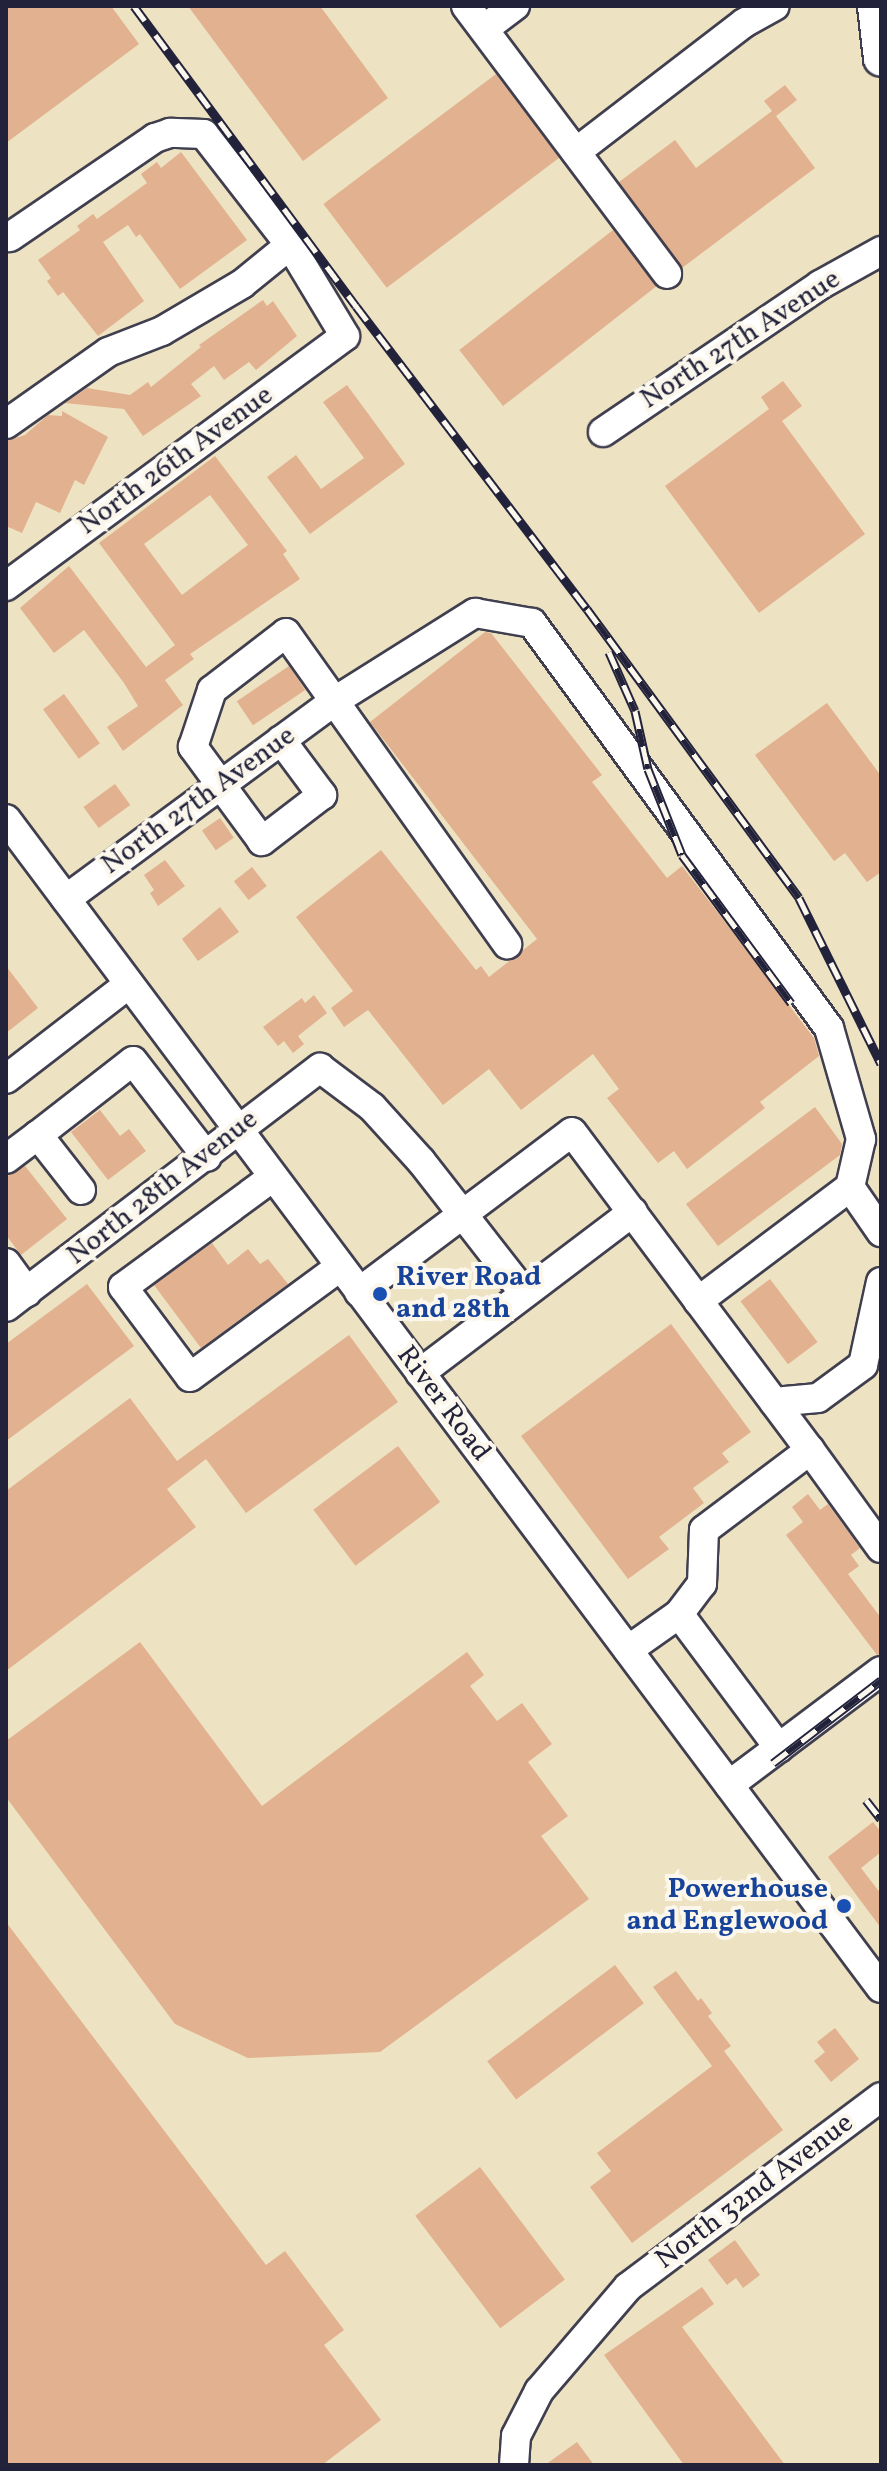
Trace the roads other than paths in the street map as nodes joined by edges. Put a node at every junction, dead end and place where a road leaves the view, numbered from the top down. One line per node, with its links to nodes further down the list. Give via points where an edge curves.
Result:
1 (466, 6): 5 (street)
2 (515, 6): 5 (street)
3 (775, 6): 7 (street, via 744,23)
4 (875, 6): 6 (main road)
5 (484, 29): 7 (street)
6 (881, 59)
7 (576, 152): 11 (street)
8 (10, 237): 9 (street, via 170,133 204,134)
9 (290, 245): 12 (street, via 242,284 162,331 108,352); 14 (street, North 26th Avenue, via 345,336)
10 (881, 251): 13 (street, North 27th Avenue, via 820,285)
11 (667, 274)
12 (6, 424)
13 (603, 432)
14 (6, 586)
15 (333, 702): 16 (street, North 27th Avenue); 17 (street, via 286,633 212,690 193,747); 20 (street); 30 (street, North 27th Avenue, via 475,613 532,623 829,1028 861,1139)
16 (281, 740): 17 (street, North 27th Avenue); 17 (street, via 322,795 262,841)
17 (219, 786): 19 (street, North 27th Avenue)
18 (6, 819): 19 (street, River Road)
19 (66, 899): 21 (street, River Road)
20 (507, 944)
21 (129, 984): 22 (street, River Road); 24 (street)
22 (167, 1035): 23 (street); 25 (street, River Road)
23 (133, 1061): 26 (street); 27 (street)
24 (6, 1079)
25 (238, 1130): 27 (street, North 28th Avenue); 29 (street, River Road); 33 (street, North 28th Avenue, via 320,1068 372,1107)
26 (38, 1135): 28 (street); 31 (street)
27 (207, 1157): 40 (street, North 28th Avenue)
28 (6, 1159)
29 (273, 1177): 36 (street, River Road); 36 (street, via 123,1287 190,1377)
30 (850, 1187): 34 (street); 41 (street)
31 (81, 1190)
32 (633, 1212): 33 (street, via 572,1132); 39 (street); 41 (street)
33 (463, 1213): 38 (street); 39 (street)
34 (881, 1232)
35 (6, 1263): 40 (street)
36 (340, 1267): 38 (street, River Road)
37 (881, 1282): 43 (street, via 863,1365 818,1398)
38 (359, 1292): 42 (street, River Road)
39 (524, 1293): 42 (street)
40 (17, 1300)
41 (698, 1301): 43 (street)
42 (420, 1373): 47 (street, River Road)
43 (774, 1402): 44 (street)
44 (810, 1450): 45 (street); 46 (street, via 704,1530 702,1584)
45 (881, 1548)
46 (679, 1614): 47 (street); 49 (street)
47 (628, 1650): 50 (street, River Road)
48 (881, 1671): 49 (street)
49 (779, 1748): 50 (street)
50 (729, 1785): 51 (street, River Road)
51 (881, 1988)
52 (881, 2097): 53 (street, North 32nd Avenue, via 628,2287 539,2391 516,2436)
53 (514, 2465)

